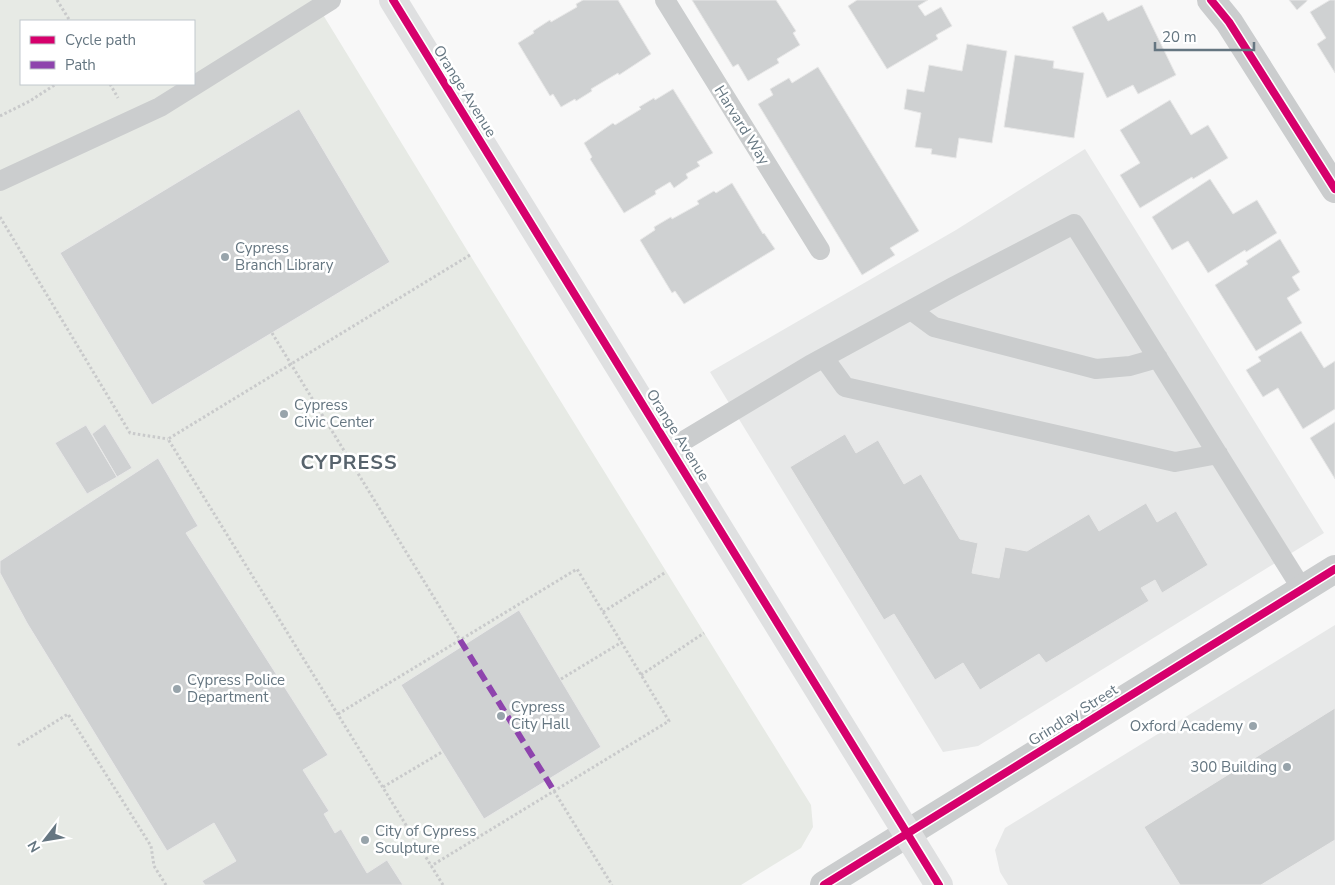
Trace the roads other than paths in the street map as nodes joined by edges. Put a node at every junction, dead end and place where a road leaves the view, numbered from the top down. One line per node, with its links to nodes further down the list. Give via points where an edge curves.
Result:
1 (331, 0): 5 (lane, via 160,107)
2 (393, 0): 11 (main road, Orange Avenue)
3 (665, 0): 7 (lane, Harvard Way)
4 (1211, 0): 6 (street, via 1229,22)
5 (0, 181)
6 (1335, 189)
7 (820, 250)
8 (912, 310): 9 (lane); 10 (lane, via 934,327 1096,369 1130,366); 10 (lane, via 1074,224)
9 (824, 358): 11 (lane); 12 (lane, via 846,387 1175,462)
10 (1158, 358): 12 (lane)
11 (670, 449): 15 (main road, Orange Avenue)
12 (1218, 454): 14 (lane)
13 (1335, 569): 14 (street, Grindlay Street)
14 (1302, 589): 15 (street, Grindlay Street)
15 (908, 834): 16 (street, Grindlay Street); 17 (main road, Orange Avenue)
16 (824, 885)
17 (939, 885)

